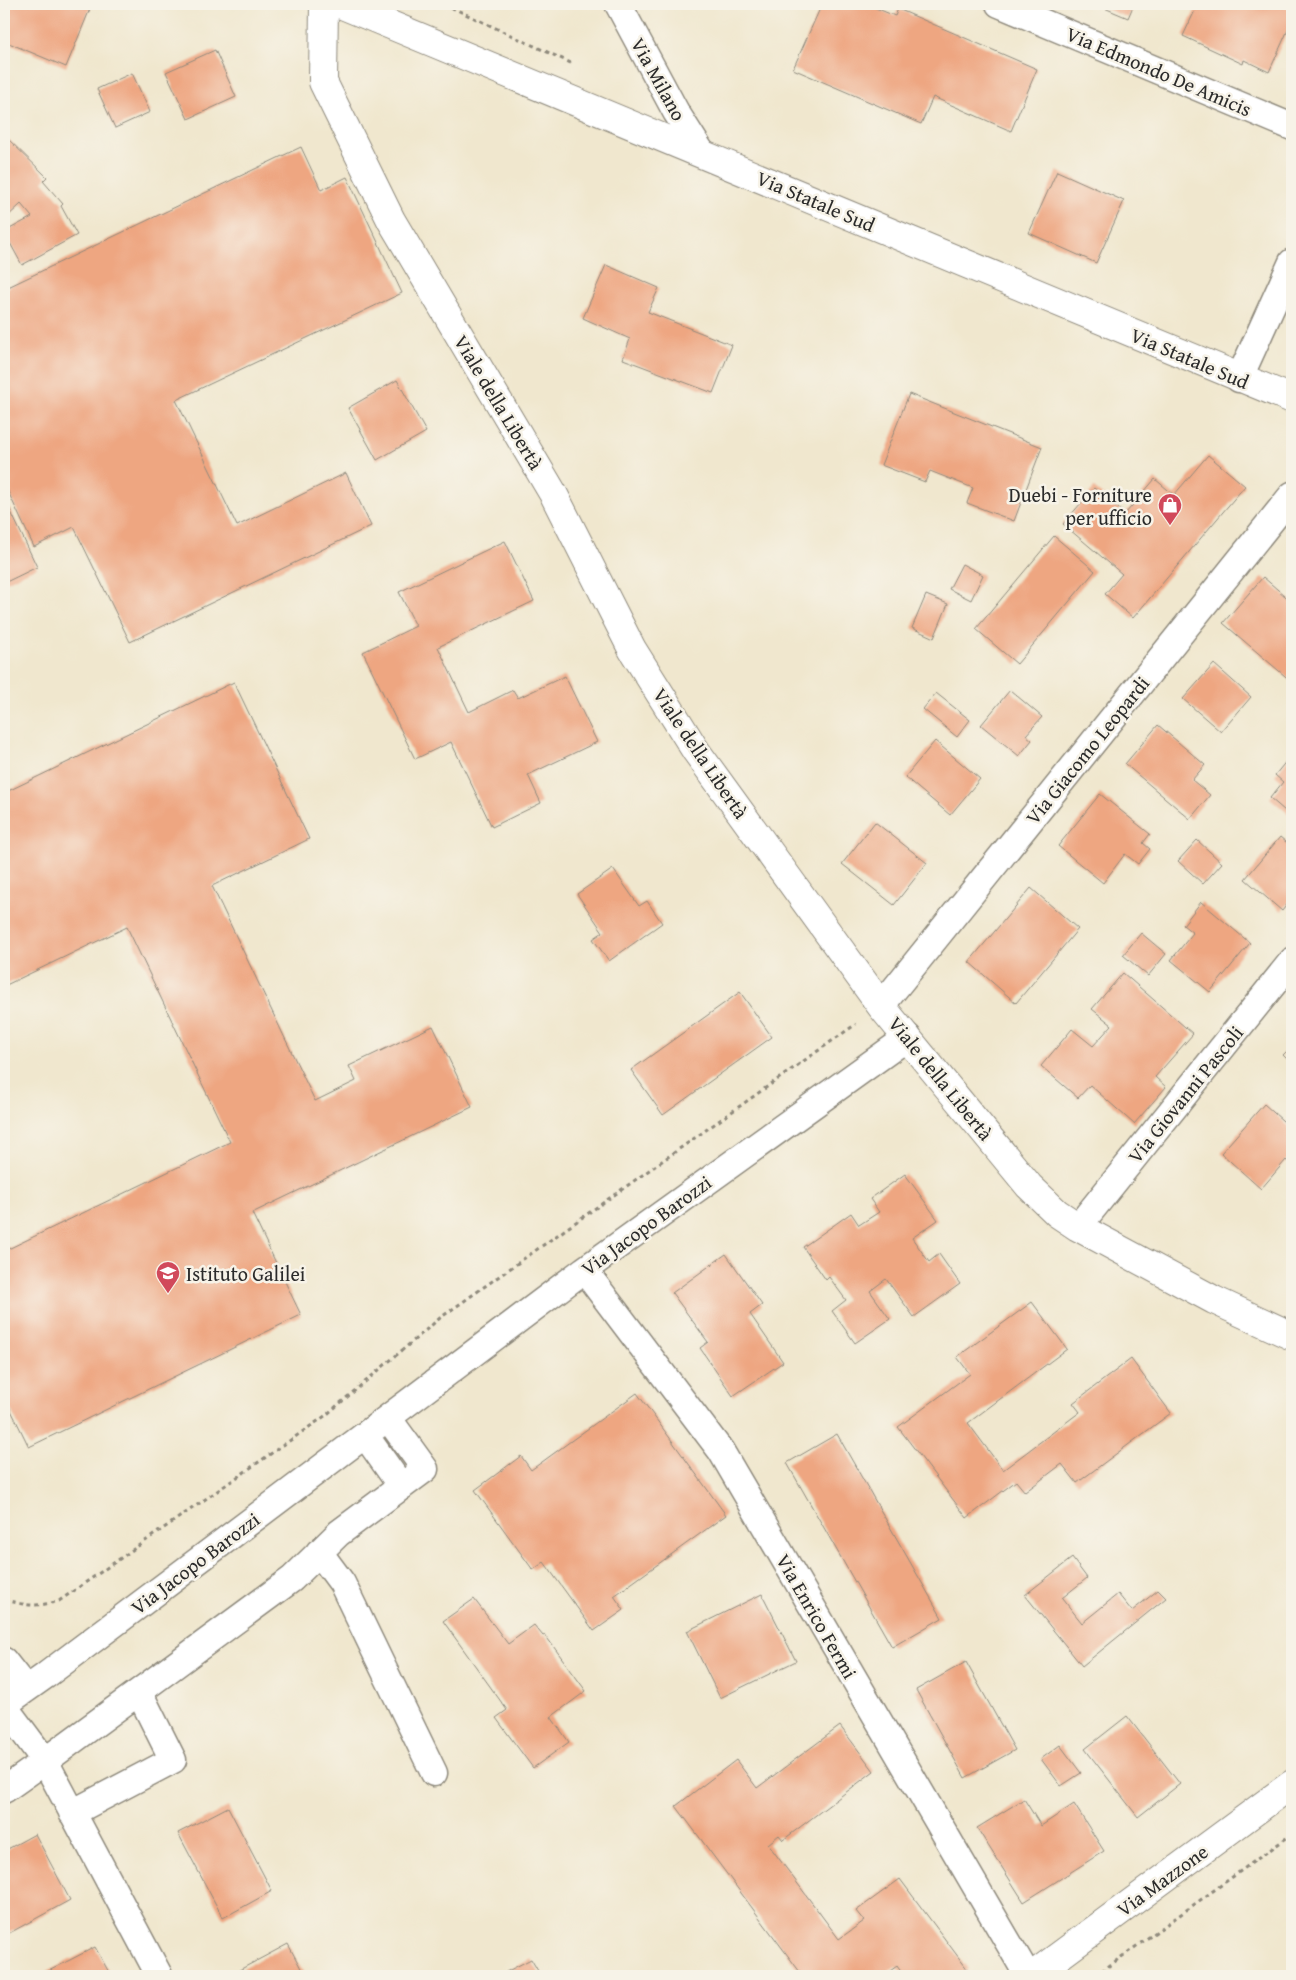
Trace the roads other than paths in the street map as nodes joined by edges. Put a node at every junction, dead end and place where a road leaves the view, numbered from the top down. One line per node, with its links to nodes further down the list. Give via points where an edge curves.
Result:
1 (324, 4): 12 (street, Viale della Libertà, via 323,82 391,220 554,495 632,649 696,751)
2 (340, 4): 6 (street, Via Statale Sud)
3 (618, 4): 6 (street, Via Milano, via 676,112)
4 (1003, 5): 5 (street, Via Edmondo De Amicis)
5 (1292, 128)
6 (702, 153): 8 (street, Via Statale Sud)
7 (1292, 262): 8 (street)
8 (1239, 379): 9 (street, Via Statale Sud)
9 (1292, 399)
10 (1292, 495): 12 (street, Via Giacomo Leopardi)
11 (1292, 961): 14 (street, Via Giovanni Pascoli)
12 (881, 1006): 13 (street, Viale della Libertà)
13 (908, 1037): 14 (street, Viale della Libertà, via 1029,1186 1057,1213); 15 (street, Via Jacopo Barozzi)
14 (1078, 1227): 16 (street, Viale della Libertà, via 1214,1300)
15 (584, 1270): 17 (street, Via Jacopo Barozzi); 31 (street, Via Enrico Fermi, via 721,1451)
16 (1292, 1336)
17 (388, 1418): 18 (street, Via Jacopo Barozzi); 19 (street, via 424,1469)
18 (365, 1436): 19 (street); 22 (street, Via Jacopo Barozzi)
19 (401, 1486): 20 (street)
20 (319, 1552): 23 (street, via 292,1578); 26 (street, via 342,1583)
21 (4, 1661): 22 (street)
22 (26, 1689): 24 (street, Via Jacopo Barozzi)
23 (139, 1692): 25 (street); 29 (street, via 173,1760)
24 (4, 1705): 25 (street, Via Jacopo Barozzi)
25 (45, 1761): 28 (street); 29 (street, Via Jacopo Barozzi)
26 (434, 1773)
27 (1292, 1784): 32 (street, Via Mazzone)
28 (4, 1790)
29 (72, 1813): 30 (street, Via Jacopo Barozzi)
30 (159, 1976)
31 (1028, 1976)
32 (1032, 1976)

